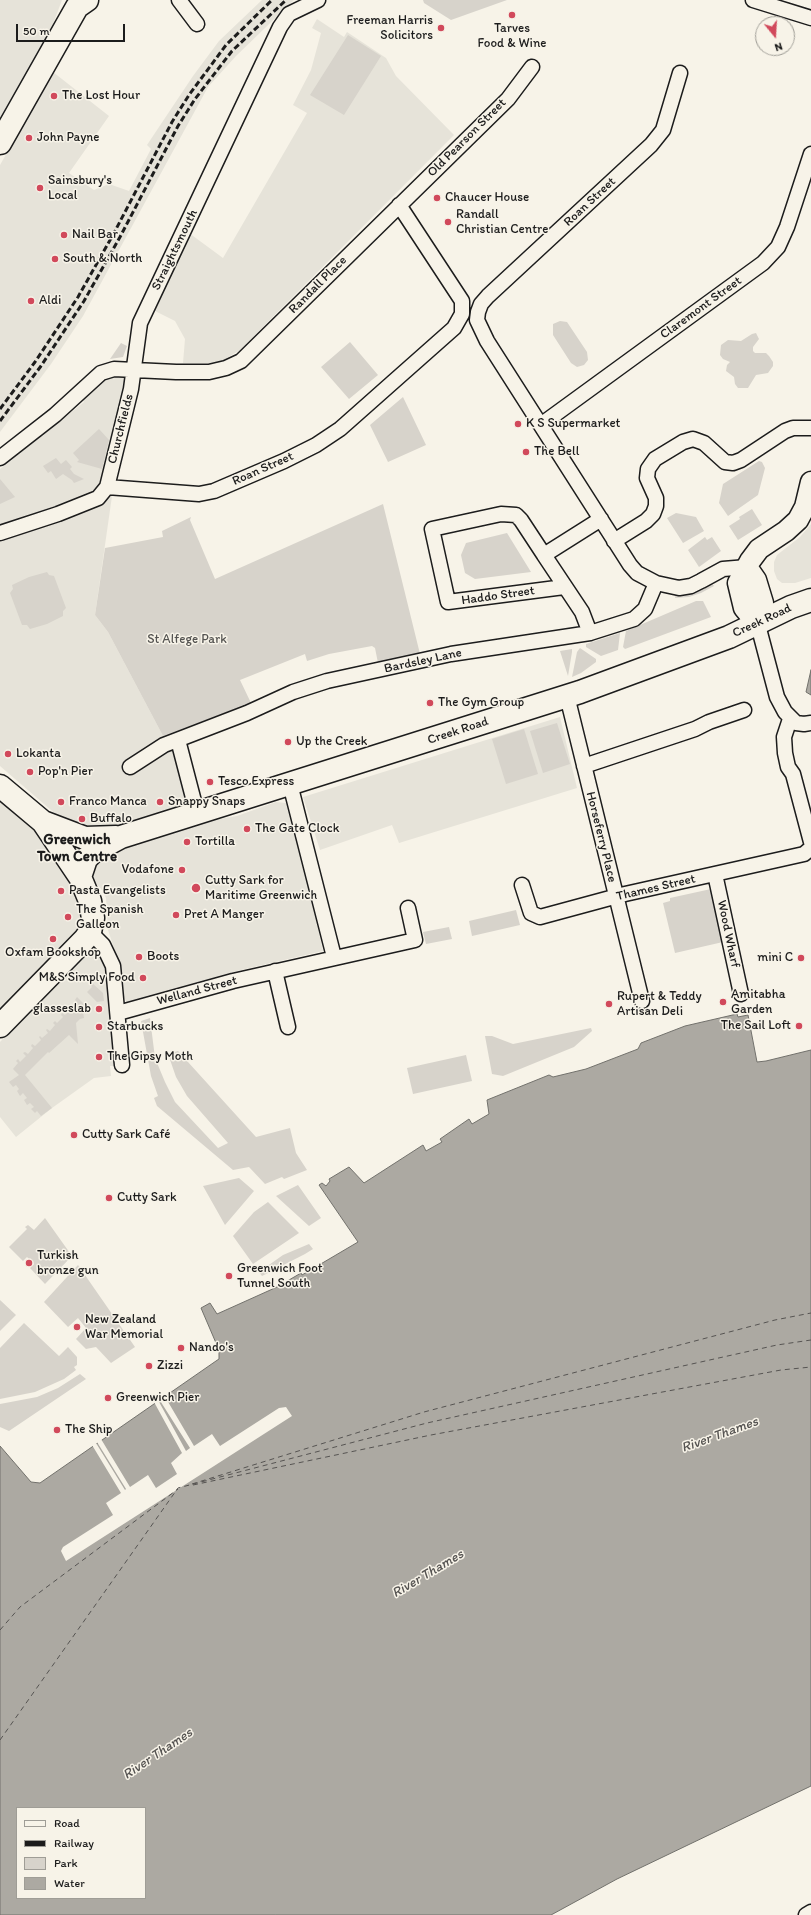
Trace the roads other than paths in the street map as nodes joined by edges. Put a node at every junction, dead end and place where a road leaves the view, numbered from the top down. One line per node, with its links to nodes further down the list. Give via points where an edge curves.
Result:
1 (179, 0): 6 (street)
2 (318, 0): 12 (street, Straightsmouth, via 289,14 280,27 140,323)
3 (753, 0): 5 (street)
4 (80, 2): 9 (main road)
5 (811, 18)
6 (197, 24)
7 (532, 68): 11 (street, Old Pearson Street, via 508,99)
8 (680, 73): 13 (street, Roan Street, via 663,130 651,145 481,304 477,320 482,333)
9 (0, 143)
10 (811, 154): 13 (street, Claremont Street, via 787,227 778,247 763,263)
11 (399, 205): 12 (street, Randall Place, via 241,361 209,372); 17 (street, Roan Street, via 457,292 463,307 454,328 340,430 316,445 214,491 199,494)
12 (134, 370): 15 (street, via 114,369 101,373); 17 (street, Churchfields)
13 (542, 424): 18 (street)
14 (811, 428): 20 (street, via 785,431 733,463 725,462 704,444 693,439 683,442 655,459 648,469 648,478 656,498 653,514)
15 (0, 458)
16 (811, 482): 22 (main road, via 806,507 798,520 759,550)
17 (107, 487): 19 (street, via 98,498)
18 (601, 519): 20 (street); 21 (street)
19 (0, 533)
20 (614, 540): 23 (street, via 637,574)
21 (544, 555): 24 (street, Haddo Street); 24 (street, Haddo Street, via 516,515 501,514 432,529 448,602)
22 (747, 567): 23 (street, via 723,569 691,586 679,588); 26 (main road, via 738,584 744,608)
23 (656, 583): 27 (street, Bardsley Lane, via 646,609 640,616)
24 (564, 587): 27 (street, Haddo Street, via 582,612)
25 (811, 600): 26 (main road, Creek Road, via 791,607)
26 (758, 625): 28 (main road, Creek Road); 30 (street, via 773,688)
27 (590, 633): 32 (street, Bardsley Lane, via 451,654 327,682 293,692)
28 (567, 696): 33 (street, Horseferry Place); 35 (main road, Creek Road)
29 (744, 710): 33 (street)
30 (790, 718): 31 (street, via 796,723); 40 (street, via 784,737 785,754 788,767 793,774)
31 (811, 723)
32 (182, 738): 34 (street, Bardsley Lane, via 164,745); 37 (street)
33 (584, 766): 44 (street, Horseferry Place)
34 (130, 767)
35 (290, 784): 37 (main road, Creek Road); 47 (street)
36 (0, 786): 38 (main road)
37 (197, 813): 39 (main road, Creek Road)
38 (43, 822): 39 (main road, Creek Road, via 85,838); 42 (main road)
39 (121, 837): 42 (main road, Creek Road, via 93,852 86,859)
40 (811, 846): 41 (street, Thames Street, via 804,854)
41 (715, 874): 44 (street, Thames Street); 49 (street, Wood Wharf)
42 (80, 877): 46 (main road, via 92,911)
43 (522, 885): 44 (street, Thames Street, via 531,913 540,917)
44 (616, 897): 50 (street, Horseferry Place)
45 (408, 908): 47 (street, Welland Street, via 415,940)
46 (90, 932): 51 (street, via 104,945 113,966); 52 (main road)
47 (334, 958): 48 (street, Welland Street)
48 (276, 971): 51 (street, Welland Street); 53 (street)
49 (741, 994)
50 (642, 1001)
51 (118, 1013): 54 (street)
52 (0, 1026)
53 (288, 1027)
54 (122, 1065)
55 (811, 1912): 56 (street)
56 (806, 1915)

